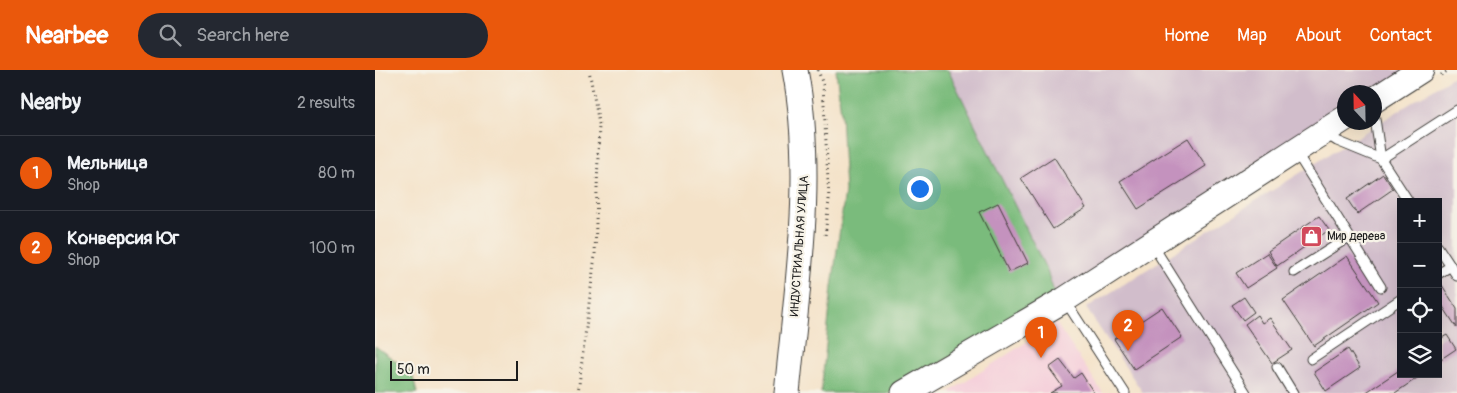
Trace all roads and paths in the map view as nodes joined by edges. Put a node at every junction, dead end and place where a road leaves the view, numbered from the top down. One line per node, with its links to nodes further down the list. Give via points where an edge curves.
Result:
1 (589, 70): 25 (path, via 599,124 595,255)
2 (795, 70): 26 (main road, ИНДУСТРИАЛЬНАЯ УЛИЦА, via 800,94 805,191)
3 (1421, 70): 4 (main road)
4 (1382, 95)
5 (1457, 110): 10 (lane)
6 (1337, 124): 8 (main road)
7 (1377, 130): 10 (lane)
8 (1324, 133): 9 (main road); 10 (lane)
9 (1295, 150): 12 (lane); 13 (main road)
10 (1381, 159): 11 (lane)
11 (1406, 198)
12 (1349, 237): 16 (lane); 19 (lane)
13 (1151, 244): 20 (main road); 28 (lane)
14 (1442, 253): 15 (lane)
15 (1451, 266): 17 (lane); 18 (lane)
16 (1294, 272)
17 (1442, 272)
18 (1457, 276)
19 (1381, 287)
20 (1064, 300): 24 (main road); 27 (lane)
21 (1397, 302): 22 (lane)
22 (1311, 359)
23 (1277, 367): 29 (lane)
24 (911, 391)
25 (578, 393)
26 (787, 393)
27 (1125, 393)
28 (1246, 393)
29 (1293, 393)

